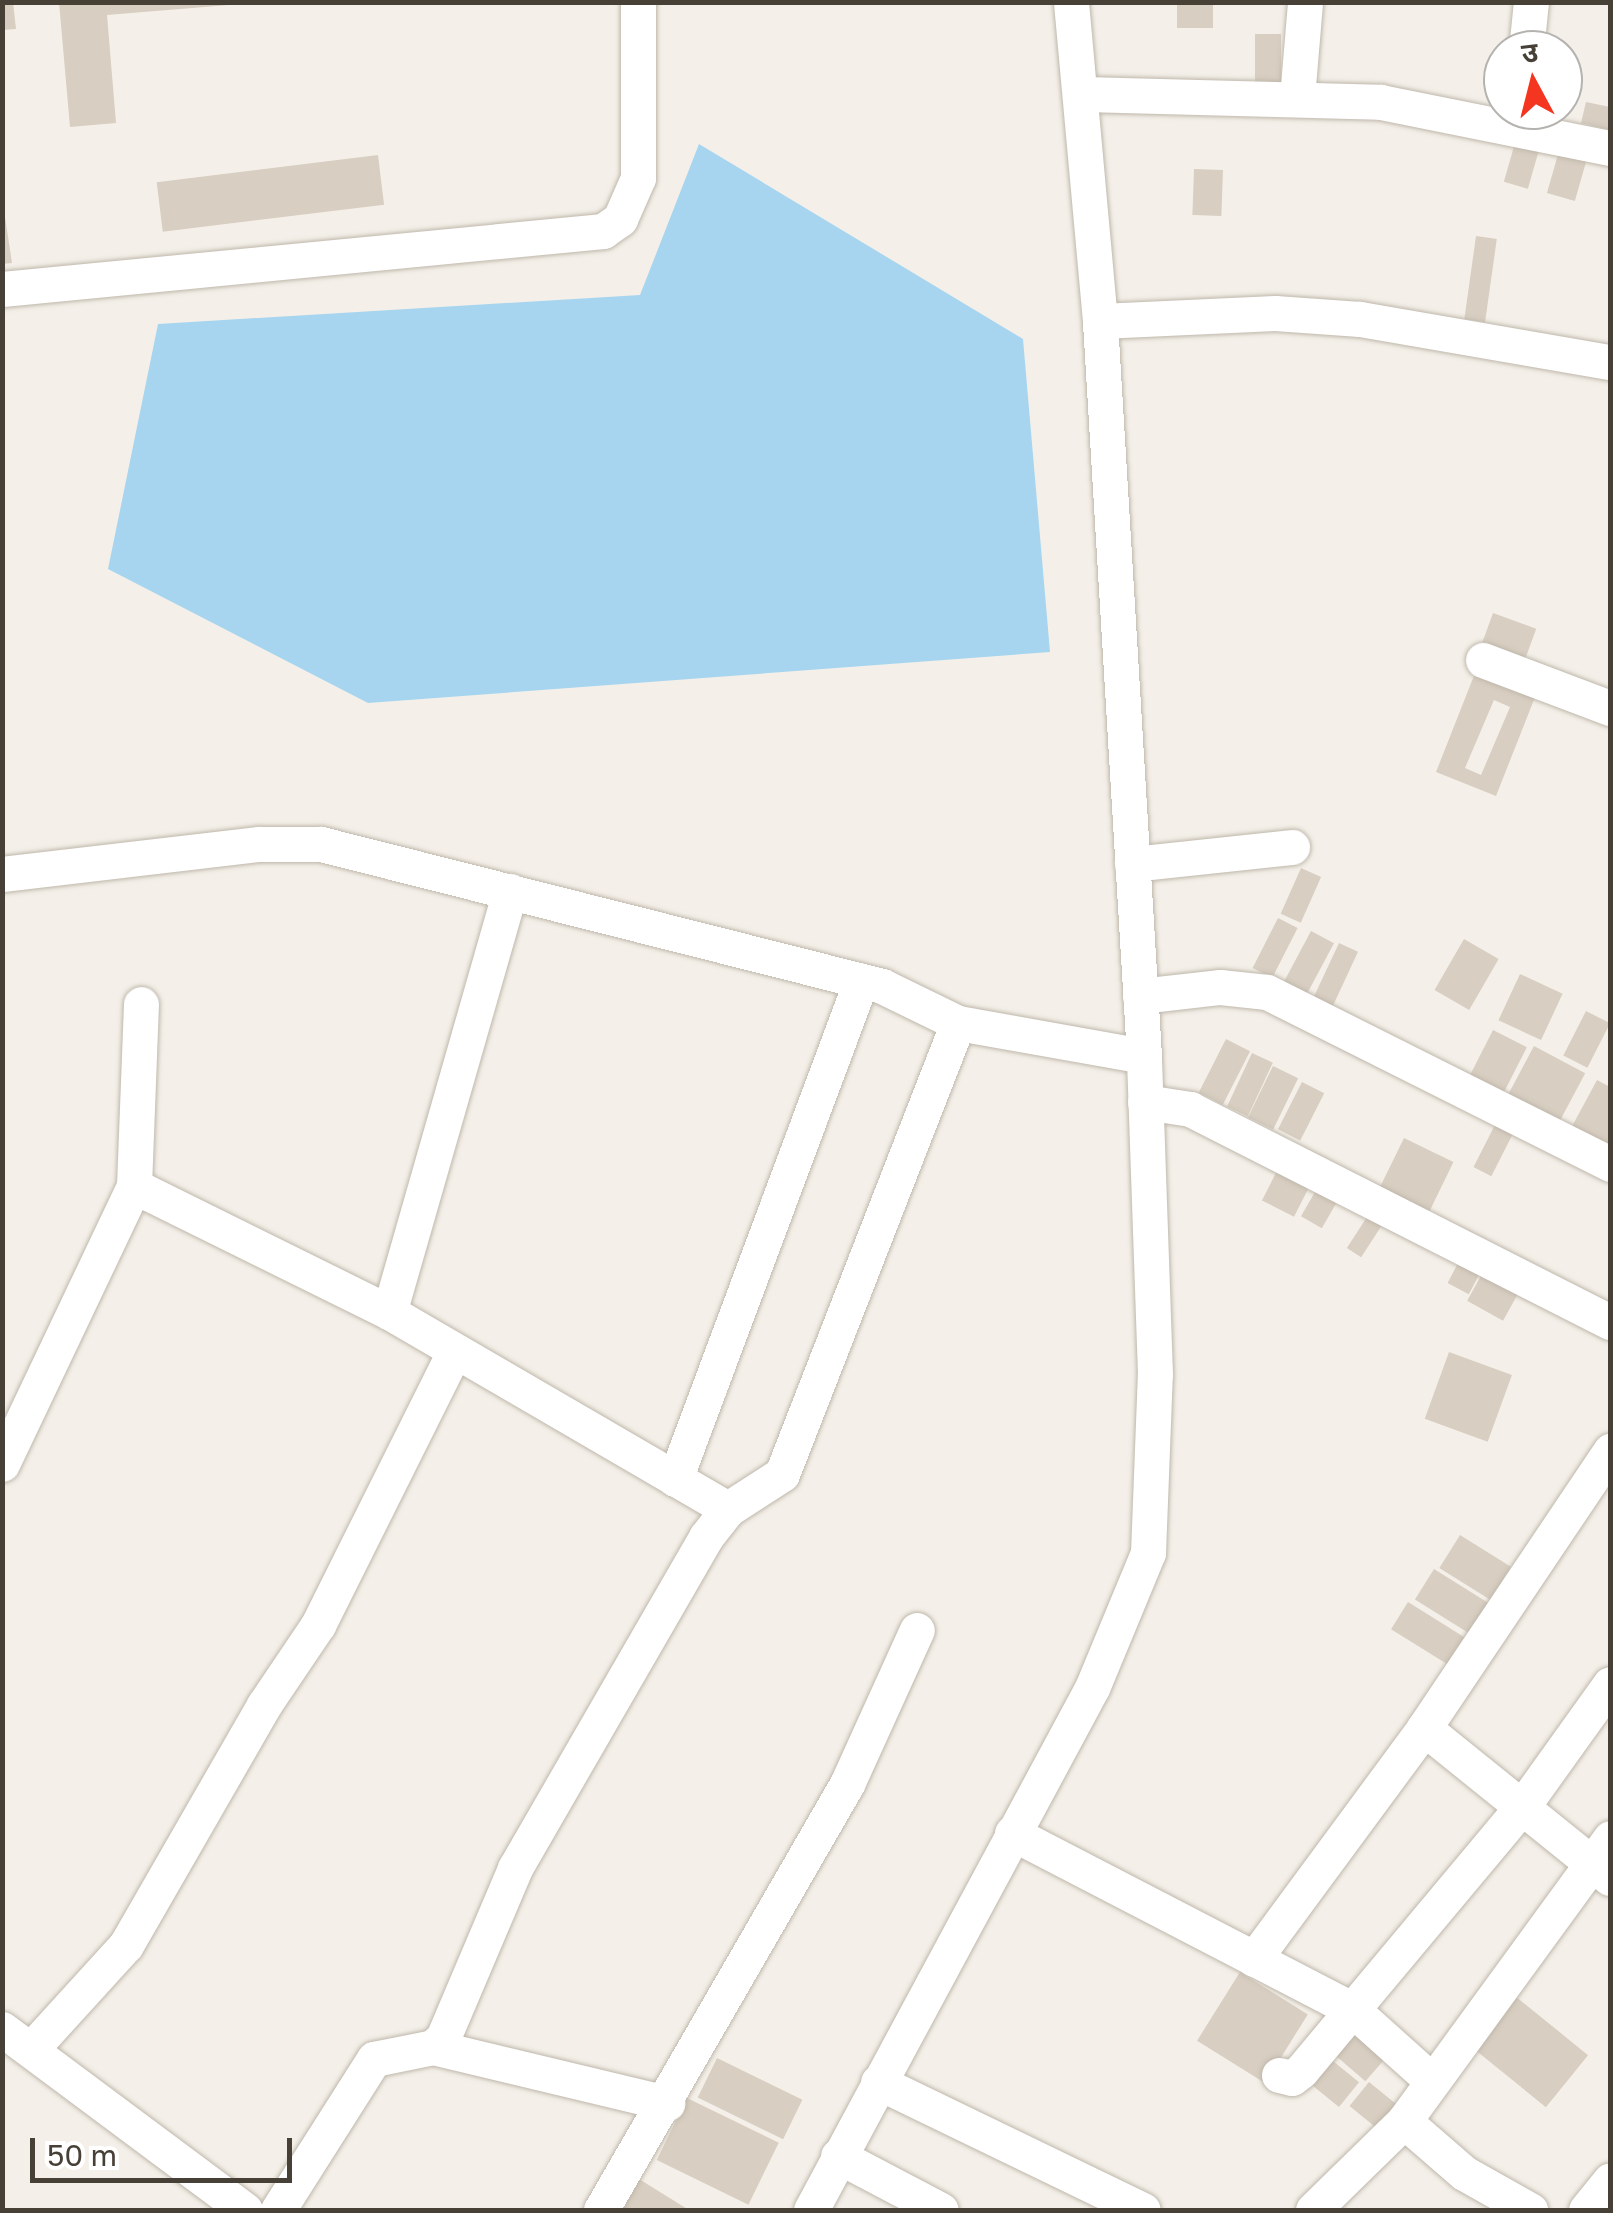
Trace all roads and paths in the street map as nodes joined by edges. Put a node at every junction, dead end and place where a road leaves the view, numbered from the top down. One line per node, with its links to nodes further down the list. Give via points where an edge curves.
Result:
1 (638, 2): 11 (street, via 638,178 620,219 603,231)
2 (1071, 2): 6 (street)
3 (1304, 2): 7 (street)
4 (1531, 2): 5 (street)
5 (1528, 30)
6 (1082, 94): 7 (street); 12 (street)
7 (1297, 98): 8 (street)
8 (1483, 114)
9 (1556, 130): 10 (street)
10 (1610, 148)
11 (2, 289)
12 (1100, 320): 13 (street, via 1275,312 1360,319); 17 (street)
13 (1610, 362)
14 (1483, 660): 15 (street)
15 (1610, 708)
16 (1292, 847): 17 (street)
17 (1132, 864): 21 (street)
18 (2, 874): 19 (street, via 259,844 321,844)
19 (510, 892): 20 (street); 28 (street)
20 (861, 981): 23 (street, via 926,1002); 33 (street)
21 (1140, 996): 24 (street); 26 (street, via 1220,987 1267,992)
22 (141, 1004): 27 (street)
23 (958, 1023): 24 (street); 34 (street, via 782,1474)
24 (1144, 1056): 25 (street)
25 (1145, 1102): 29 (street, via 1190,1109); 39 (street, via 1155,1374 1148,1553 1092,1688)
26 (1610, 1164)
27 (134, 1186): 28 (street); 32 (street)
28 (389, 1312): 30 (street)
29 (1610, 1322)
30 (453, 1354): 33 (street); 44 (street, via 318,1625 264,1705 126,1946)
31 (1610, 1451): 37 (street)
32 (2, 1464)
33 (675, 1479): 34 (street)
34 (728, 1509): 45 (street, via 515,1868 448,2028)
35 (916, 1630): 49 (street, via 847,1784)
36 (1610, 1684): 38 (street)
37 (1424, 1728): 38 (street); 41 (street)
38 (1522, 1807): 40 (street); 42 (street)
39 (1012, 1833): 41 (street); 48 (street)
40 (1604, 1860): 47 (street)
41 (1254, 1959): 42 (street)
42 (1352, 2010): 46 (street, via 1301,2071 1292,2078); 47 (street)
43 (2, 2029): 44 (street)
44 (34, 2046): 53 (street)
45 (433, 2046): 49 (street); 54 (street, via 374,2059)
46 (1279, 2075)
47 (1432, 2081): 50 (street)
48 (878, 2082): 51 (street); 58 (street)
49 (667, 2103): 55 (street)
50 (1404, 2121): 59 (street); 60 (street, via 1464,2172)
51 (838, 2156): 56 (street); 57 (street)
52 (1610, 2180): 61 (street)
53 (244, 2210)
54 (278, 2210)
55 (601, 2210)
56 (811, 2210)
57 (941, 2210)
58 (1143, 2210)
59 (1312, 2210)
60 (1530, 2210)
61 (1586, 2210)

